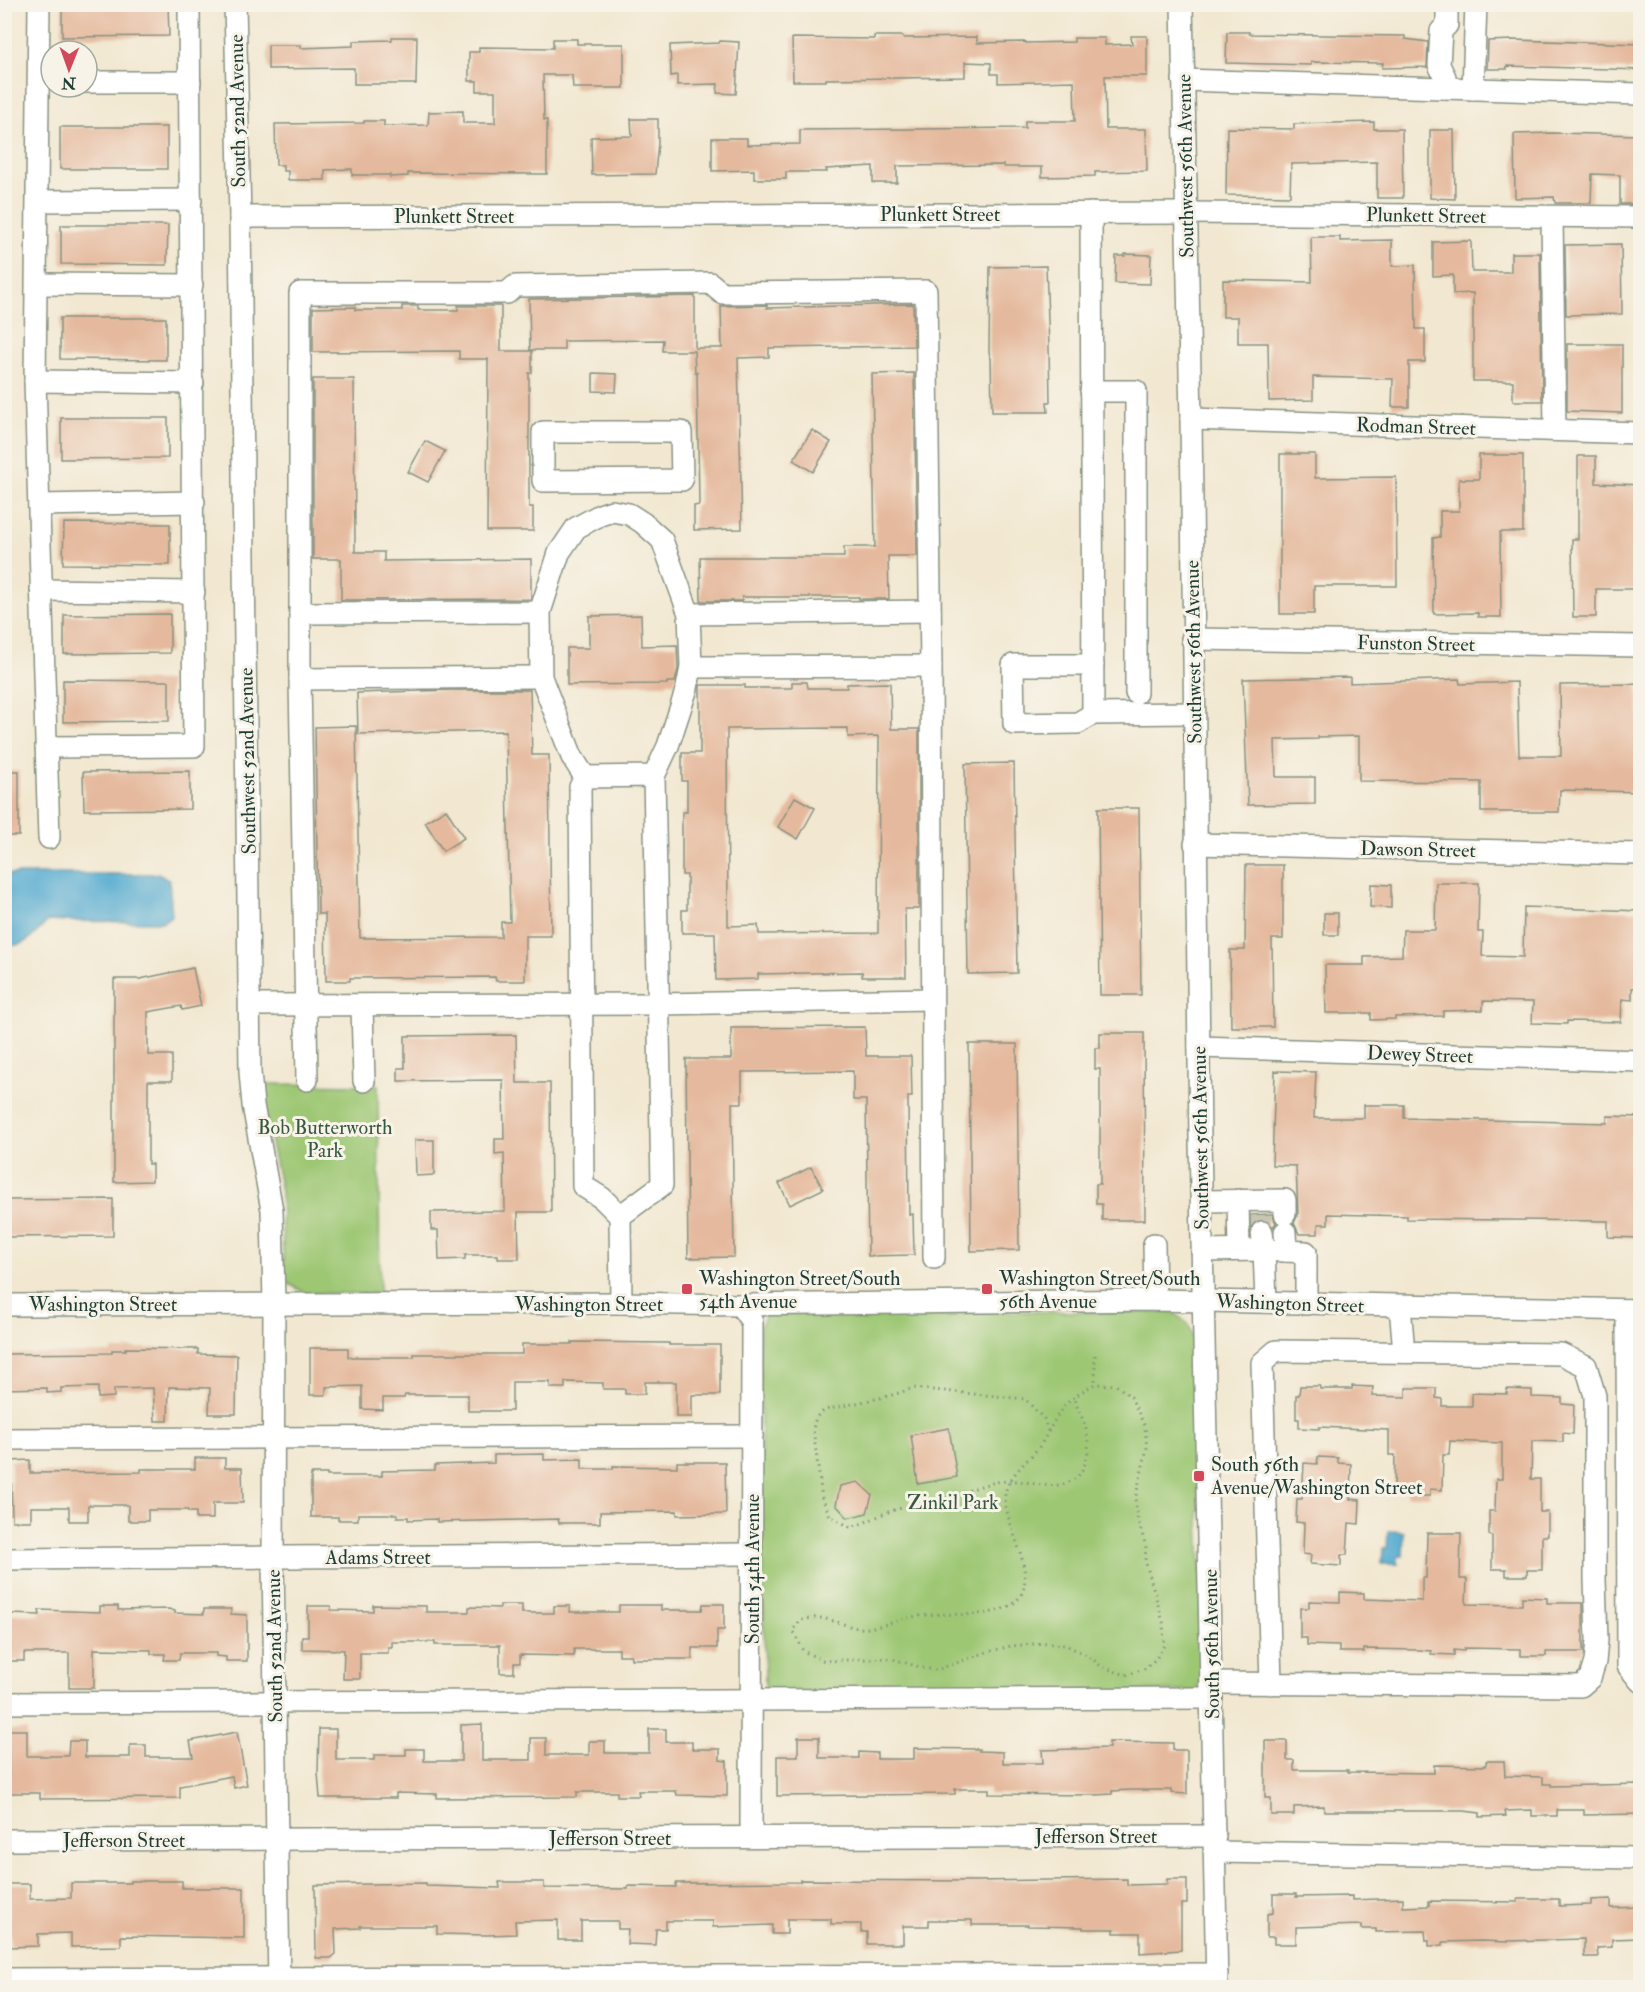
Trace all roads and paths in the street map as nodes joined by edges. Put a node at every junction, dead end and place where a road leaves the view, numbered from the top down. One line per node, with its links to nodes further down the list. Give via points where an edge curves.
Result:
1 (39, 4): 7 (street)
2 (189, 4): 11 (street)
3 (235, 4): 21 (street, South 52nd Avenue)
4 (1182, 4): 10 (street, Southwest 56th Avenue)
5 (1476, 4): 9 (street)
6 (1447, 15): 8 (street, via 1441,31)
7 (42, 39)
8 (1446, 56): 9 (street); 13 (street, via 1439,65)
9 (1474, 56): 14 (street)
10 (1184, 80): 13 (street); 20 (street, Southwest 56th Avenue)
11 (190, 81): 12 (street); 17 (street)
12 (99, 82)
13 (1444, 83): 14 (street)
14 (1473, 89): 15 (street)
15 (1641, 94)
16 (44, 99): 18 (street)
17 (191, 200): 18 (street); 25 (street)
18 (38, 201): 24 (street)
19 (1091, 213): 20 (street, Plunkett Street); 21 (street, Plunkett Street); 28 (street)
20 (1187, 213): 22 (street, Plunkett Street); 29 (street, Southwest 56th Avenue)
21 (240, 217): 60 (street, Southwest 52nd Avenue)
22 (1552, 217): 23 (street, Plunkett Street); 30 (street)
23 (1641, 217)
24 (37, 284): 25 (street); 26 (street)
25 (192, 285): 27 (street)
26 (35, 381): 27 (street); 34 (street)
27 (193, 383): 33 (street)
28 (1091, 391): 44 (street); 49 (street, via 1136,391)
29 (1191, 419): 30 (street, Rodman Street); 42 (street, Southwest 56th Avenue)
30 (1555, 430): 31 (street, Rodman Street)
31 (1641, 433)
32 (612, 481): 32 (street, via 682,480 681,432 543,432 543,481); 35 (street)
33 (194, 502): 34 (street); 37 (street)
34 (39, 505): 36 (street)
35 (612, 511): 39 (street, via 576,528 559,553); 41 (street, via 629,514 662,540)
36 (41, 590): 37 (street); 52 (street)
37 (194, 592): 52 (street, via 194,746)
38 (930, 611): 40 (street, via 926,291 722,293 710,283 516,286 507,293 300,293); 41 (street); 45 (street)
39 (540, 612): 40 (street); 47 (street)
40 (300, 613): 48 (street)
41 (689, 614): 46 (street)
42 (1192, 639): 43 (street, Funston Street); 50 (street, Southwest 56th Avenue)
43 (1641, 646)
44 (1093, 665): 51 (street); 51 (street, via 1013,665 1014,724 1078,723)
45 (931, 666): 46 (street); 58 (street)
46 (691, 667): 53 (street, via 668,746)
47 (541, 677): 48 (street); 54 (street, via 572,757)
48 (300, 679): 62 (street)
49 (1136, 693)
50 (1193, 713): 51 (street); 56 (street, Southwest 56th Avenue)
51 (1094, 714)
52 (46, 747): 55 (street)
53 (654, 776): 54 (street); 59 (street)
54 (585, 777): 61 (street, via 580,787)
55 (49, 838)
56 (1196, 844): 57 (street, Dawson Street); 64 (street, Southwest 56th Avenue)
57 (1641, 854)
58 (932, 999): 59 (street); 76 (street)
59 (660, 1004): 61 (street); 70 (street, via 662,1185)
60 (250, 1005): 62 (street); 81 (street, Southwest 52nd Avenue, via 253,1105 272,1210)
61 (582, 1005): 63 (street); 70 (street, via 583,1186 602,1197)
62 (306, 1006): 63 (street); 66 (street)
63 (363, 1006): 67 (street)
64 (1199, 1047): 65 (street, Dewey Street); 69 (street, Southwest 56th Avenue)
65 (1641, 1061)
66 (307, 1080)
67 (364, 1081)
68 (1238, 1200): 69 (street); 71 (street); 74 (street)
69 (1202, 1201): 75 (street, Southwest 56th Avenue)
70 (620, 1216): 80 (street)
71 (1262, 1224): 72 (street); 72 (street, via 1285,1200); 74 (street); 79 (street)
72 (1285, 1232): 82 (street, via 1306,1252)
73 (1154, 1244): 77 (street)
74 (1239, 1250): 75 (street)
75 (1202, 1251): 78 (street, Southwest 56th Avenue)
76 (934, 1258)
77 (1155, 1300): 78 (street, Washington Street); 84 (street, Washington Street)
78 (1203, 1300): 79 (street, Washington Street); 103 (street, South 56th Avenue)
79 (1266, 1302): 82 (street, Washington Street)
80 (621, 1303): 81 (street, Washington Street); 84 (street, Washington Street)
81 (274, 1304): 83 (street, Washington Street); 93 (street, South 52nd Avenue)
82 (1306, 1304): 85 (street, Washington Street)
83 (4, 1305)
84 (740, 1305): 92 (street, South 54th Avenue, via 752,1322)
85 (1400, 1306): 86 (street, Washington Street); 87 (street)
86 (1634, 1310): 101 (street, via 1628,1666)
87 (1404, 1352): 102 (street, via 1276,1351 1262,1363); 102 (street, via 1561,1354 1586,1366 1595,1396 1597,1640 1590,1678 1581,1686)
88 (1095, 1355): 89 (path)
89 (1095, 1384): 90 (path); 95 (path, via 1116,1385 1131,1397 1145,1427 1147,1449 1135,1499 1146,1546 1145,1560 1163,1622 1164,1645 1156,1659 1144,1669 1126,1675 1102,1667 1065,1645 1044,1643 987,1652 936,1670 890,1658 824,1661 803,1651 793,1630 801,1620 820,1618 867,1628 918,1616 990,1614 1010,1606 1020,1595 1026,1575 1009,1523 1005,1497)
90 (1076, 1397): 91 (path); 95 (path, via 1088,1439 1088,1458 1080,1475 1063,1485)
91 (1048, 1431): 95 (path); 96 (path, via 1044,1419 1025,1400 938,1389 913,1388 825,1410 816,1416 813,1429 822,1498 830,1516 850,1527 890,1512)
92 (752, 1436): 93 (street); 98 (street, South 54th Avenue)
93 (273, 1438): 94 (street); 99 (street, South 52nd Avenue)
94 (4, 1439)
95 (1011, 1481): 96 (path, via 977,1486)
96 (941, 1500): 97 (path)
97 (943, 1508)
98 (752, 1554): 99 (street, Adams Street); 104 (street, South 54th Avenue)
99 (273, 1557): 100 (street, Adams Street); 105 (street, South 52nd Avenue)
100 (4, 1559)
101 (1641, 1681)
102 (1270, 1684): 103 (street)
103 (1212, 1691): 104 (street); 110 (street, South 56th Avenue)
104 (752, 1700): 105 (street); 107 (street, South 54th Avenue)
105 (275, 1701): 106 (street); 109 (street, South 52nd Avenue)
106 (4, 1703)
107 (750, 1837): 109 (street, Jefferson Street); 110 (street, Jefferson Street)
108 (4, 1840): 109 (street, Jefferson Street)
109 (277, 1840): 114 (street, South 52nd Avenue)
110 (1215, 1844): 111 (street, Jefferson Street); 113 (street, South 56th Avenue)
111 (1641, 1858)
112 (4, 1979): 114 (street)
113 (1217, 1981): 114 (street)
114 (278, 1983)

